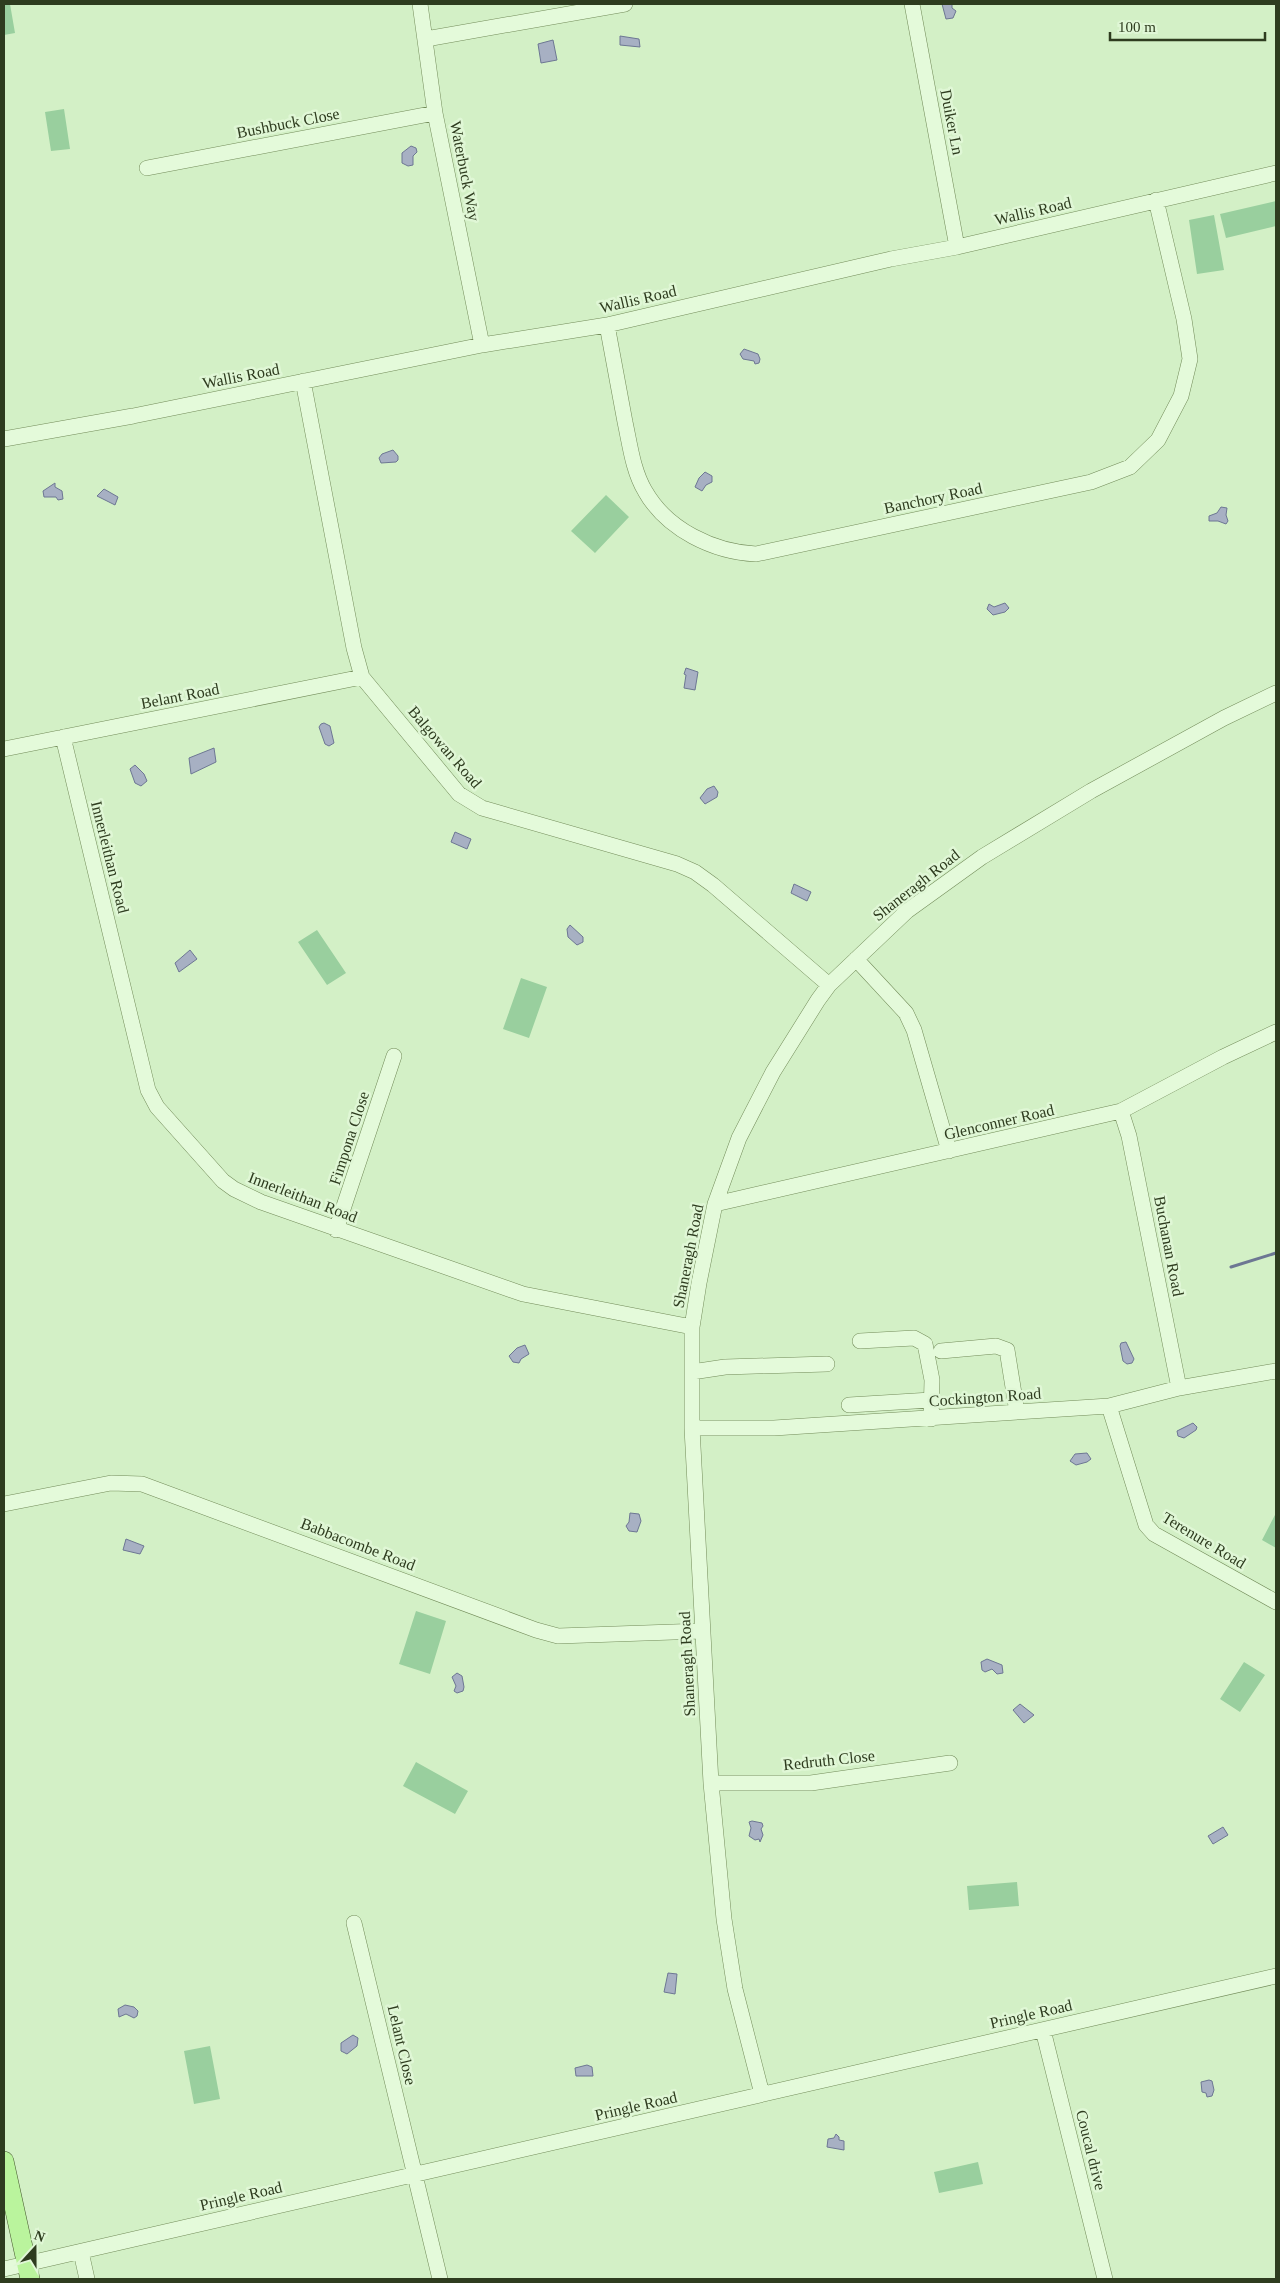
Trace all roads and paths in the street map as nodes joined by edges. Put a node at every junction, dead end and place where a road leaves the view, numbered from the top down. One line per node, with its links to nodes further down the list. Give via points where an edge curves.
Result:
1 (420, 4): 4 (street, Waterbuck Way)
2 (625, 4): 4 (street)
3 (912, 4): 9 (street, Duiker Ln)
4 (426, 39): 5 (street, Waterbuck Way)
5 (435, 113): 6 (street, Bushbuck Close); 11 (street, Waterbuck Way)
6 (147, 168)
7 (1276, 173): 8 (street, Wallis Road)
8 (1156, 200): 9 (street, Wallis Road); 10 (street, Banchory Road, via 1190,359 1181,396 1158,440 1130,467 1091,482 756,554 716,548 672,522 645,492 631,452)
9 (957, 247): 10 (street, Wallis Road)
10 (607, 325): 11 (street, Wallis Road)
11 (482, 345): 12 (street, Wallis Road)
12 (304, 382): 13 (street, Wallis Road); 14 (street, Balgowan Road)
13 (4, 439)
14 (362, 677): 16 (street, Belant Road); 19 (street, Balgowan Road, via 459,794 470,802 695,872)
15 (1276, 693): 18 (street, Shaneragh Road, via 1091,791 982,857 906,911)
16 (63, 737): 17 (street, Belant Road); 25 (street, Innerleithan Road, via 144,1076 157,1107 190,1146 234,1189)
17 (4, 749)
18 (856, 959): 19 (street, Shaneragh Road); 23 (street, via 906,1014 914,1030)
19 (829, 985): 24 (street, Shaneragh Road, via 757,1100)
20 (1276, 1032): 22 (street, Glenconner Road)
21 (394, 1056): 25 (street, Fimpona Close)
22 (1121, 1111): 23 (street, Glenconner Road); 32 (street, Buchanan Road, via 1129,1136)
23 (949, 1152): 24 (street, Glenconner Road)
24 (715, 1204): 26 (street, Shaneragh Road)
25 (336, 1230): 26 (street, Innerleithan Road, via 522,1294)
26 (692, 1327): 31 (street, Shaneragh Road)
27 (860, 1341): 33 (street, via 914,1338 925,1344)
28 (941, 1351): 36 (street, via 996,1346 1008,1350)
29 (827, 1364): 31 (street, via 725,1367)
30 (1276, 1371): 32 (street, Cockington Road)
31 (692, 1372): 38 (street, Shaneragh Road)
32 (1179, 1388): 35 (street, Cockington Road)
33 (932, 1400): 34 (street); 37 (street)
34 (849, 1405)
35 (1109, 1406): 36 (street, Cockington Road); 40 (street, Terenure Road, via 1146,1525 1154,1534)
36 (1018, 1412): 37 (street, Cockington Road)
37 (931, 1419): 38 (street, Cockington Road, via 774,1428)
38 (692, 1428): 41 (street, Shaneragh Road)
39 (4, 1504): 41 (street, Babbacombe Road, via 111,1483 142,1484 558,1636)
40 (1276, 1602)
41 (702, 1631): 43 (street, Shaneragh Road)
42 (950, 1763): 43 (street, Redruth Close, via 811,1783)
43 (711, 1783): 47 (street, Shaneragh Road, via 724,1920 735,1989)
44 (354, 1923): 49 (street, Lelant Close)
45 (1276, 1976): 46 (street, Pringle Road)
46 (1044, 2030): 47 (street, Pringle Road); 55 (street, Coucal drive)
47 (762, 2094): 49 (street, Pringle Road)
48 (4, 2161): 52 (main road)
49 (415, 2176): 50 (street, Pringle Road); 54 (street, Lelant Close)
50 (81, 2252): 52 (street, Pringle Road); 53 (street)
51 (4, 2269): 52 (street, Pringle Road)
52 (28, 2272)
53 (87, 2279)
54 (440, 2279)
55 (1105, 2279)

